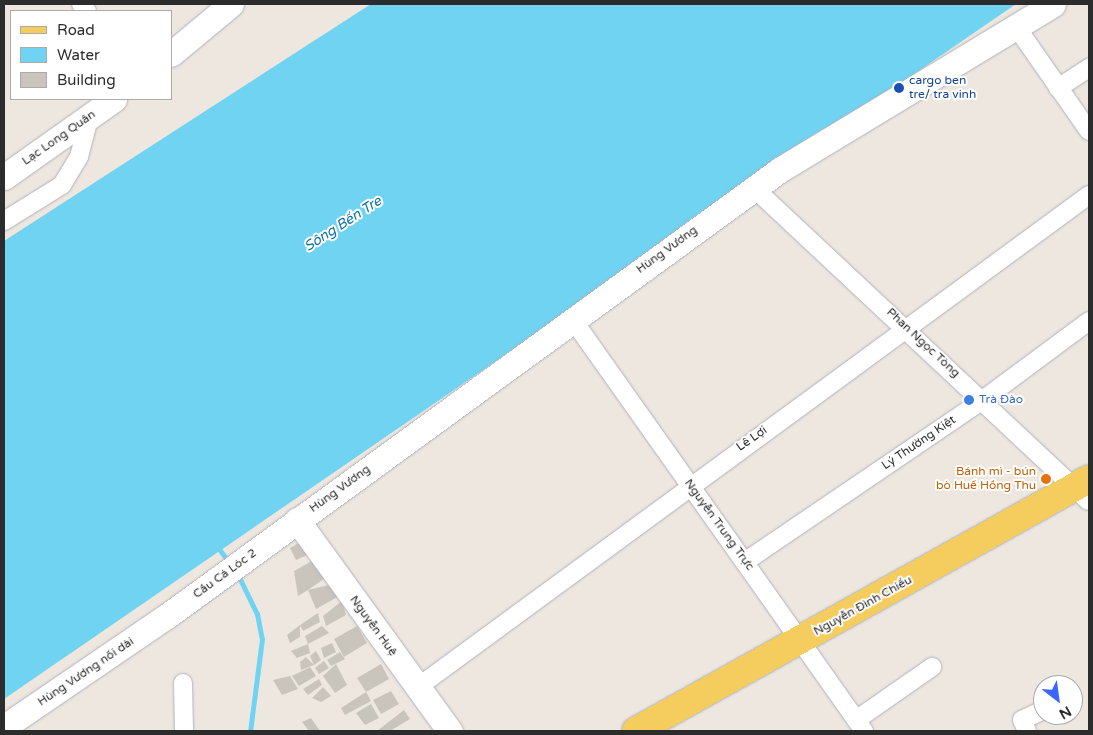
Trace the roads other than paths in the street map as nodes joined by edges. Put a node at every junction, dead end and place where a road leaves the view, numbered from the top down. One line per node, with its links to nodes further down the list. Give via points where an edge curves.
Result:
1 (231, 4): 4 (street)
2 (1053, 4): 3 (street, Hùng Vương)
3 (1014, 25): 6 (street); 11 (street, Hùng Vương)
4 (172, 53)
5 (1089, 68): 6 (street)
6 (1058, 88): 9 (street)
7 (113, 100): 8 (street, Lạc Long Quân)
8 (89, 118): 10 (street, Lạc Long Quân); 13 (street, via 73,170 51,194)
9 (1089, 131)
10 (4, 177)
11 (754, 188): 14 (street, Hùng Vương); 16 (street, Phan Ngọc Tòng)
12 (1089, 195): 16 (street, Lê Lợi)
13 (8, 219)
14 (572, 320): 18 (street, Nguyễn Trung Trực); 20 (street, Hùng Vương)
15 (1089, 321): 17 (street, Lý Thường Kiệt)
16 (909, 328): 17 (street, Phan Ngọc Tòng); 18 (street, Lê Lợi)
17 (984, 399): 19 (street, Phan Ngọc Tòng); 21 (street, Lý Thường Kiệt)
18 (689, 484): 21 (street, Nguyễn Trung Trực); 26 (street, Lê Lợi)
19 (1084, 489): 23 (main road, Nguyễn Đình Chiểu)
20 (290, 526): 22 (street, Cầu Cá Lóc 2); 26 (street, Nguyễn Huệ)
21 (746, 561): 23 (street, Nguyễn Trung Trực)
22 (167, 616): 29 (street, Hùng Vương nối dài)
23 (800, 641): 28 (street, Nguyễn Trung Trực); 32 (main road, Nguyễn Đình Chiểu)
24 (932, 668): 28 (street)
25 (183, 683): 30 (street)
26 (418, 687): 31 (street, Nguyễn Huệ)
27 (1033, 715): 33 (street, via 1022,720)
28 (860, 726)
29 (4, 727)
30 (184, 731)
31 (450, 731)
32 (636, 731)
33 (1025, 731)

